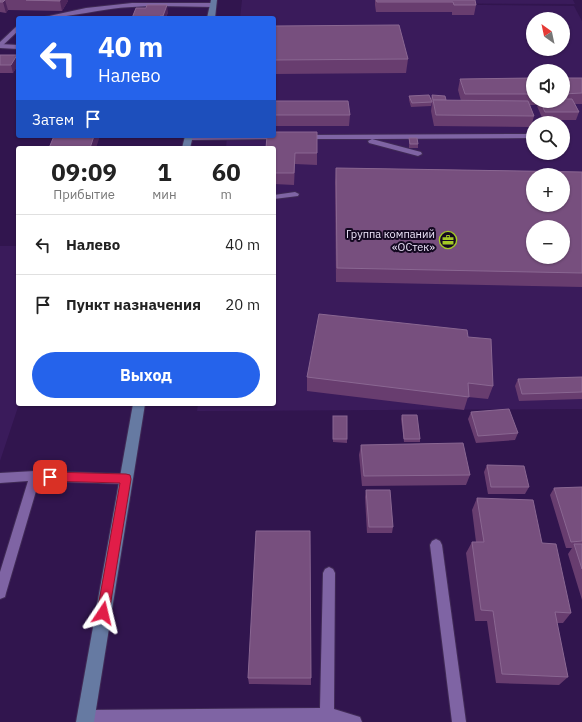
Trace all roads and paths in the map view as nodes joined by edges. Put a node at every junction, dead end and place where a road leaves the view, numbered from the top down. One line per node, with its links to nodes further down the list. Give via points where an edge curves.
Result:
1 (214, 2): 2 (lane, via 86,10); 3 (main road)
2 (54, 16)
3 (211, 16)
4 (16, 29): 5 (lane)
5 (0, 46): 6 (street)
6 (16, 47)
7 (526, 136): 9 (lane)
8 (276, 137): 9 (lane)
9 (360, 137): 10 (lane)
10 (418, 154)
11 (295, 194): 12 (lane)
12 (276, 197)
13 (139, 406): 16 (main road)
14 (35, 476): 15 (lane); 16 (lane); 19 (lane)
15 (0, 478)
16 (126, 479): 20 (main road)
17 (436, 545): 23 (lane)
18 (329, 573): 21 (lane)
19 (0, 593)
20 (85, 719): 21 (lane)
21 (327, 719): 22 (lane)
22 (355, 722)
23 (459, 722)

